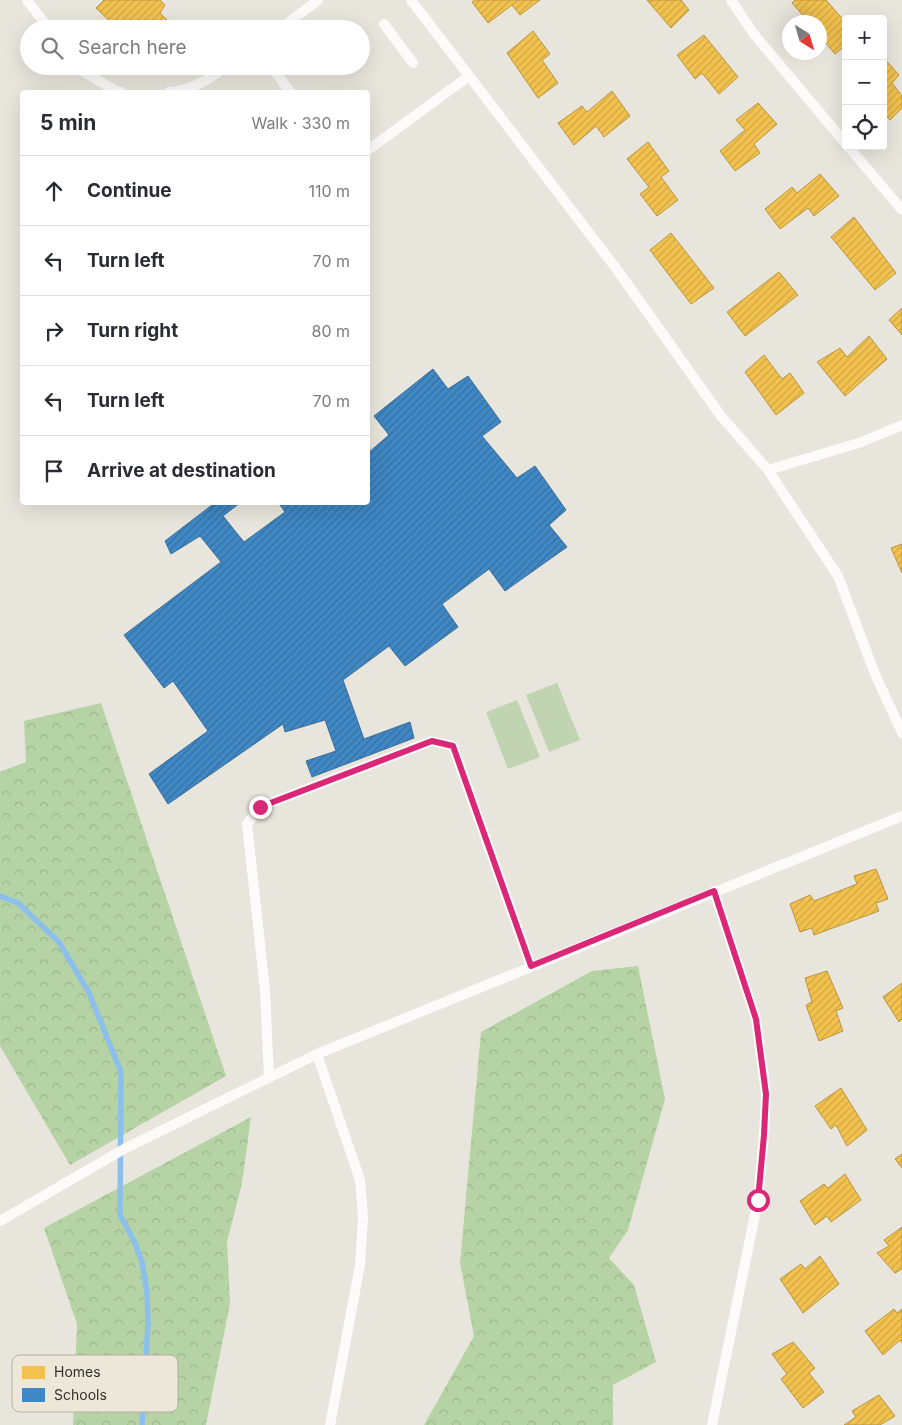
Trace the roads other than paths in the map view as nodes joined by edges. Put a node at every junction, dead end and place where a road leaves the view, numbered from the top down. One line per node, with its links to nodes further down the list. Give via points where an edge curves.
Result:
1 (27, 0): 5 (lane)
2 (318, 0): 6 (lane)
3 (411, 0): 12 (lane)
4 (731, 0): 16 (lane, via 753,33)
5 (42, 20)
6 (292, 20)
7 (384, 24): 8 (lane)
8 (413, 63)
9 (89, 75): 13 (lane)
10 (214, 75): 14 (lane)
11 (278, 75): 15 (lane)
12 (469, 76): 17 (lane); 21 (lane, via 618,271 721,416)
13 (115, 90)
14 (187, 90)
15 (289, 90)
16 (842, 139)
17 (370, 149)
18 (851, 150): 19 (lane)
19 (902, 210)
20 (902, 425): 21 (lane, via 859,443)
21 (768, 470): 22 (lane, via 838,576 875,674)
22 (902, 733)
23 (902, 816): 24 (lane)
24 (714, 891): 25 (lane); 30 (lane, via 756,1019 766,1094 758,1200)
25 (531, 966): 26 (lane); 27 (lane, via 453,746 432,741 260,807 247,824 265,990)
26 (317, 1054): 27 (lane); 29 (lane, via 360,1180 363,1217 360,1265)
27 (269, 1078): 28 (lane, via 124,1149)
28 (0, 1220)
29 (330, 1425)
30 (712, 1425)

